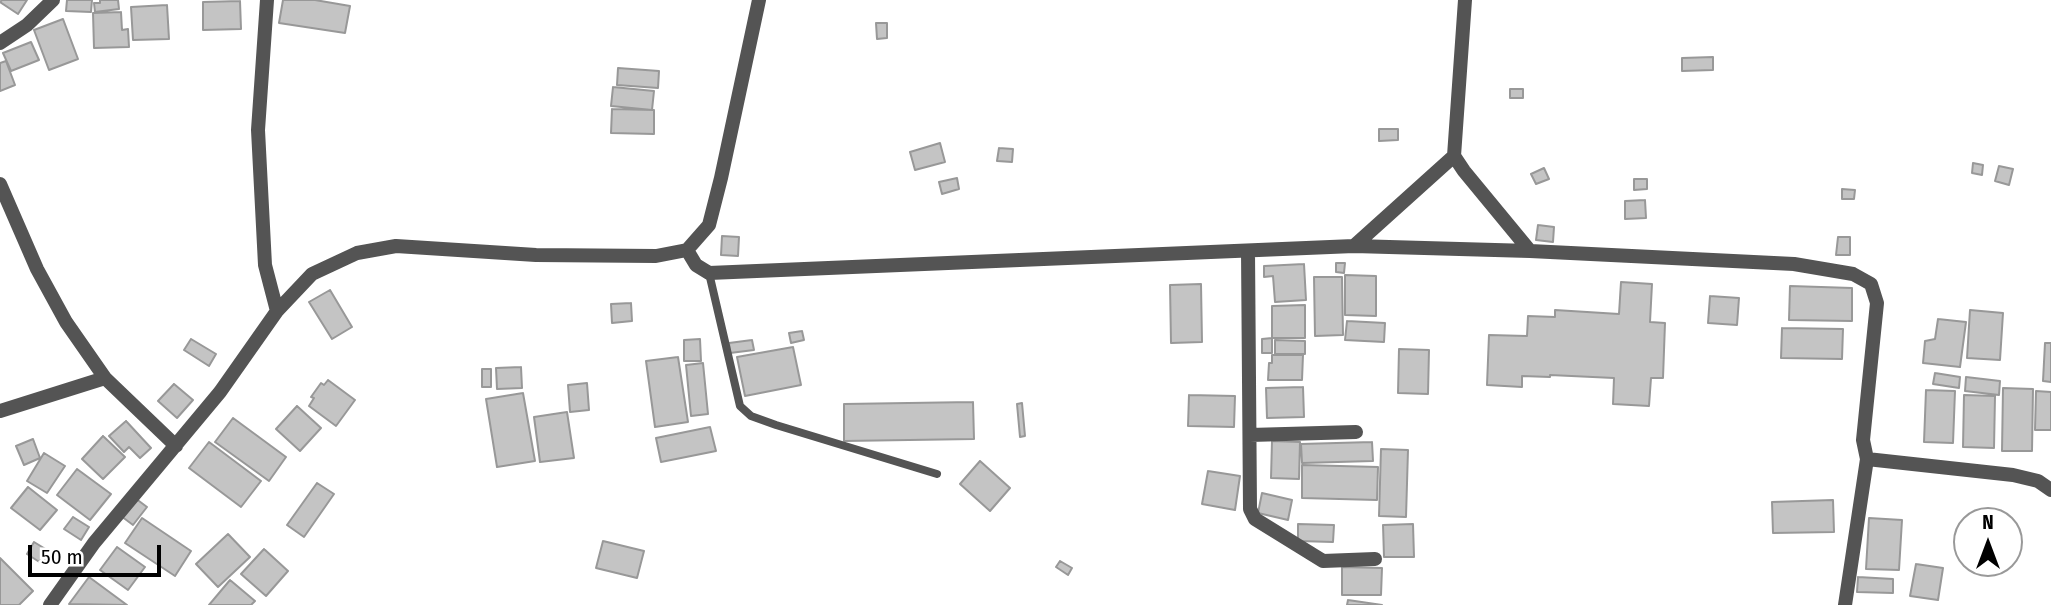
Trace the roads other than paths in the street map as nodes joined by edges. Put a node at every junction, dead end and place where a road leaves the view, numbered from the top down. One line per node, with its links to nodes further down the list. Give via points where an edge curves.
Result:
1 (53, 0): 5 (street)
2 (267, 0): 13 (street, via 258,130 265,265)
3 (760, 0): 9 (street, via 709,225)
4 (1465, 0): 6 (street)
5 (0, 43)
6 (1454, 156): 8 (street); 11 (street)
7 (0, 184): 14 (street, via 37,269)
8 (1354, 246): 10 (street); 11 (street)
9 (687, 250): 12 (street, via 696,265); 13 (street, via 656,256 536,255 396,246 357,253 312,274)
10 (1248, 251): 12 (street); 17 (street)
11 (1530, 251): 19 (street, via 1794,264 1853,274 1871,284 1877,303 1863,440)
12 (709, 273): 20 (lane, via 740,406 751,416)
13 (277, 311): 18 (street)
14 (105, 378): 15 (street); 18 (street)
15 (0, 411)
16 (1356, 432): 17 (street)
17 (1250, 435): 22 (street, via 1250,509 1255,519 1322,561)
18 (176, 446): 23 (street, via 94,542)
19 (1867, 459): 21 (street, via 2013,475 2038,481); 24 (street)
20 (937, 474)
21 (2051, 490)
22 (1375, 559)
23 (50, 605)
24 (1845, 605)

